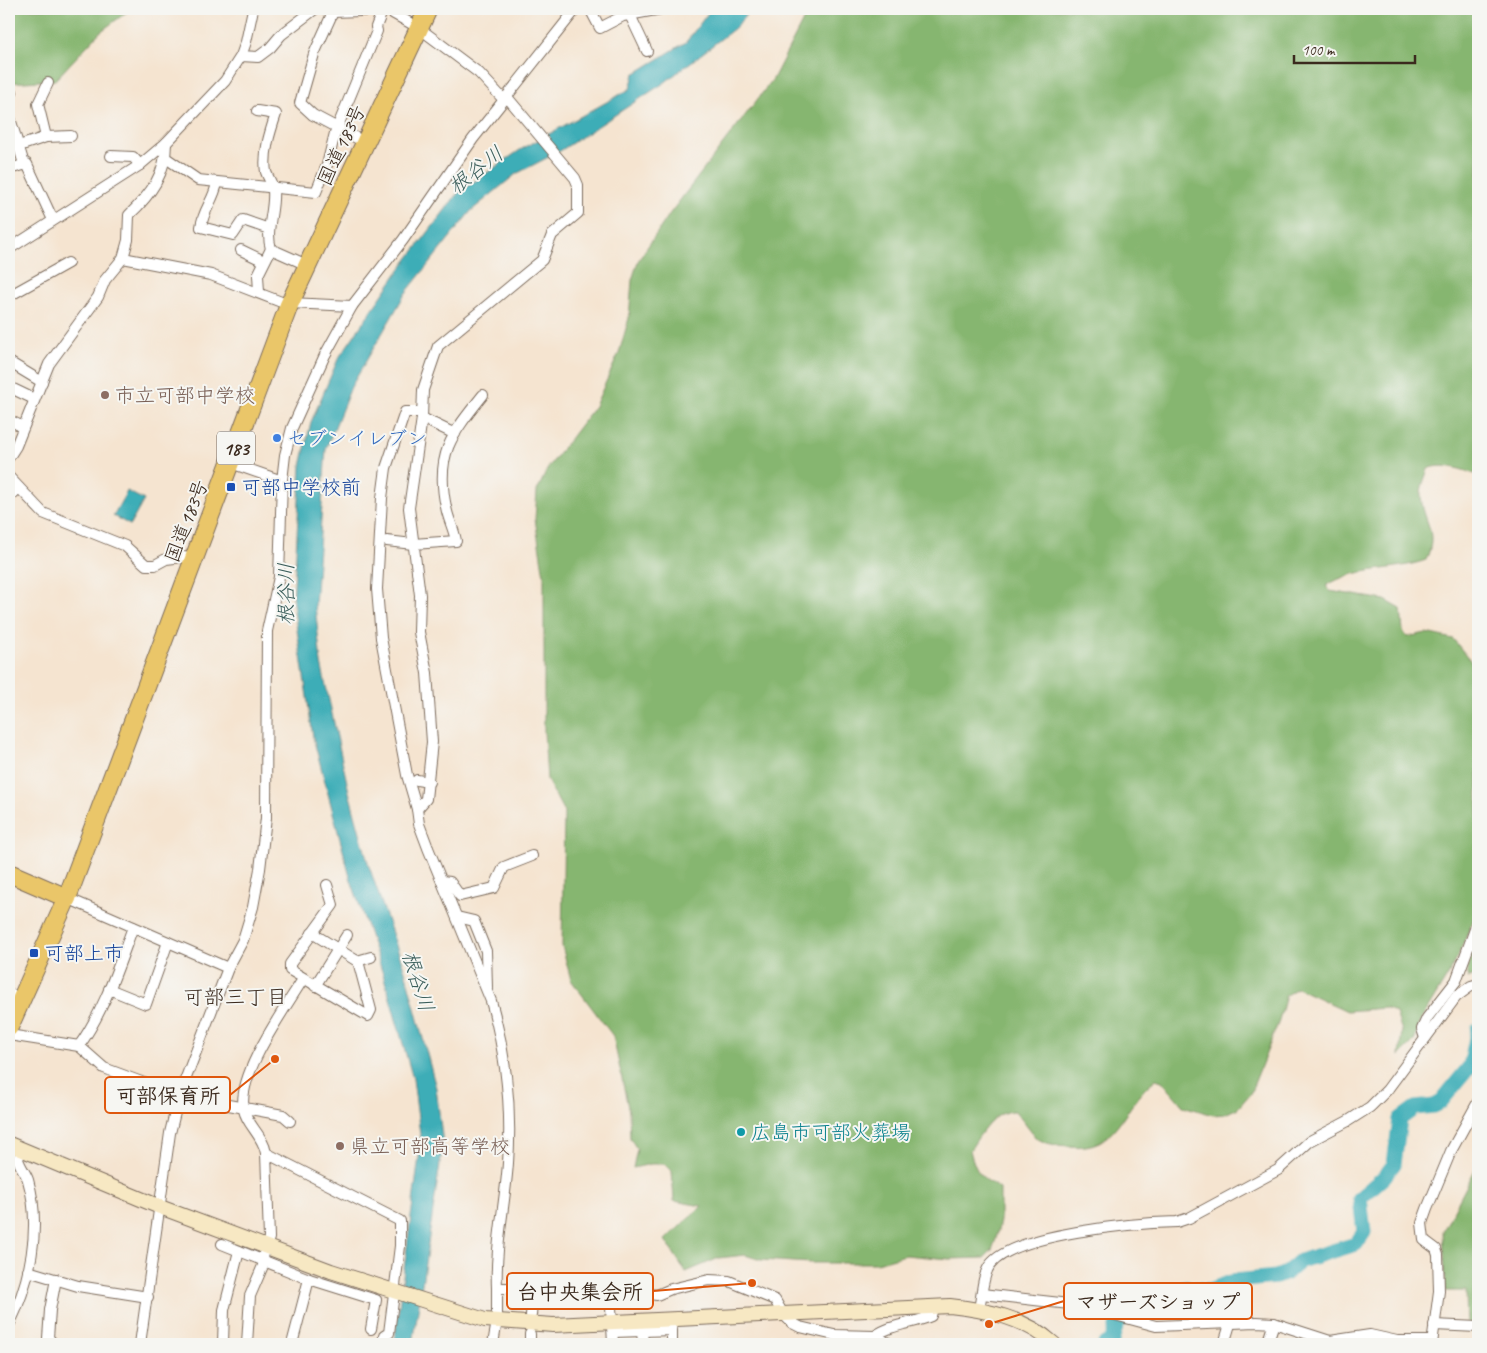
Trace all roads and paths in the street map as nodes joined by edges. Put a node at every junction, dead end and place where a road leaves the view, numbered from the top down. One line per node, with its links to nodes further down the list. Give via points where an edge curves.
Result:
1 (253, 9): 12 (street)
2 (315, 9): 12 (street, via 258,57)
3 (383, 9): 8 (street); 10 (street); 17 (street)
4 (428, 9): 10 (highway, 国道183号 / 183)
5 (576, 9): 14 (street)
6 (590, 9): 9 (street, via 600,28)
7 (661, 9): 9 (street)
8 (329, 10): 17 (street, via 300,103 312,115)
9 (630, 15): 11 (street)
10 (419, 28): 14 (street, via 479,73); 21 (highway, 国道183号 / 183)
11 (648, 51)
12 (241, 56): 20 (street, via 225,81)
13 (48, 84): 19 (street, via 38,104)
14 (506, 98): 42 (street, via 473,139 404,240); 48 (street, via 575,178 578,213 552,235 542,260 438,346 423,390)
15 (257, 111): 29 (street, via 276,114 268,138 266,159 266,172)
16 (9, 115): 22 (street)
17 (338, 129): 21 (street); 29 (street, via 316,192)
18 (71, 136): 19 (street)
19 (46, 137): 22 (street)
20 (166, 143): 24 (street); 26 (street)
21 (366, 143): 38 (highway, 国道183号 / 183)
22 (19, 146): 25 (street)
23 (110, 156): 26 (street, via 133,157)
24 (166, 158): 28 (street, via 198,180); 35 (street, via 154,190 129,215)
25 (24, 164): 27 (street); 30 (street, via 27,164)
26 (140, 165): 30 (street)
27 (9, 169)
28 (217, 183): 29 (street); 31 (street, via 215,194 202,215 201,227 233,235 243,220)
29 (274, 189): 31 (street)
30 (54, 220): 32 (street)
31 (269, 229): 33 (street)
32 (9, 249)
33 (271, 249): 36 (street); 38 (street)
34 (241, 250): 36 (street)
35 (123, 258): 39 (street, via 211,274); 44 (street, via 48,364)
36 (264, 261): 39 (street, via 258,275)
37 (68, 263): 40 (street)
38 (307, 265): 41 (highway, 国道183号 / 183)
39 (259, 292): 41 (street)
40 (9, 296)
41 (290, 304): 42 (street); 53 (highway, 国道183号 / 183)
42 (352, 306): 55 (street, via 324,355 292,428)
43 (9, 362): 44 (street)
44 (42, 382): 47 (street)
45 (9, 387): 47 (street)
46 (483, 395): 51 (street)
47 (34, 399): 50 (street)
48 (422, 415): 51 (street); 59 (street, via 409,508); 63 (street, via 404,412 386,468 377,588 381,638 407,775)
49 (9, 420): 50 (street)
50 (23, 427): 52 (street)
51 (456, 434): 59 (street, via 442,460 446,509 456,541)
52 (9, 457)
53 (231, 463): 55 (street); 60 (highway, 国道183号 / 183)
54 (9, 477): 56 (street)
55 (282, 481): 77 (street, via 279,577 267,631 266,818 253,907 243,940)
56 (19, 488): 57 (street); 60 (street, via 43,513 125,546 146,565 155,565 166,559)
57 (9, 497)
58 (386, 541): 59 (street)
59 (414, 544): 62 (street, via 420,595 418,632 427,673 432,742)
60 (194, 559): 68 (highway, 国道183号 / 183)
61 (417, 780): 62 (street)
62 (429, 782): 63 (street, via 426,798)
63 (417, 809): 66 (street, via 419,824)
64 (532, 856): 66 (street, via 504,867 494,888 460,896 450,882)
65 (9, 873): 68 (highway)
66 (442, 881): 101 (street, via 498,1027 510,1109)
67 (327, 885): 71 (street, via 333,905)
68 (67, 898): 70 (street); 82 (highway, 国道183号 / 183)
69 (1478, 921): 85 (street, via 1456,981 1422,1029)
70 (133, 927): 73 (street); 81 (street)
71 (312, 933): 74 (street); 78 (street, via 290,964 290,970)
72 (347, 935): 74 (street)
73 (168, 942): 77 (street); 81 (street, via 146,1004)
74 (338, 949): 76 (street); 80 (street)
75 (371, 957): 76 (street)
76 (358, 961): 80 (street, via 370,1010 368,1016)
77 (228, 968): 87 (street)
78 (303, 980): 80 (street); 89 (street, via 251,1067)
79 (1478, 984): 85 (street, via 1460,993)
80 (315, 986)
81 (109, 989): 86 (street)
82 (15, 996): 83 (highway, 国道183号 / 183)
83 (9, 1027)
84 (9, 1035): 86 (street)
85 (1425, 1038): 104 (street, via 1387,1090 1370,1107 1348,1122 1310,1140 1278,1170 1253,1185 1177,1222 1094,1229 1025,1245 990,1265)
86 (79, 1046): 87 (street, via 104,1068)
87 (179, 1096): 89 (street); 94 (street, via 170,1133)
88 (1478, 1102): 115 (street, via 1451,1151 1422,1223 1424,1240 1436,1249 1438,1255 1440,1291)
89 (244, 1108): 90 (street, via 283,1115); 93 (street, via 264,1141)
90 (290, 1121)
91 (9, 1144): 92 (street)
92 (22, 1149): 94 (street); 98 (street, via 18,1160 28,1178 33,1204 32,1260)
93 (266, 1153): 97 (street, via 269,1238); 103 (street, via 400,1221)
94 (160, 1207): 97 (street); 106 (street)
95 (222, 1244): 96 (street)
96 (239, 1251): 97 (street); 127 (street, via 224,1310)
97 (265, 1256): 99 (street); 103 (street); 128 (street, via 250,1296)
98 (28, 1271): 100 (street); 111 (street)
99 (309, 1278): 118 (street, via 376,1300); 129 (street)
100 (56, 1279): 106 (street, via 78,1286); 125 (street, via 48,1338)
101 (497, 1288): 105 (street, via 512,1288); 112 (street)
102 (610, 1289): 105 (street, via 601,1284 566,1284); 109 (street, via 657,1295 709,1280 729,1281 776,1300); 116 (street)
103 (397, 1294): 112 (street); 120 (street)
104 (982, 1294): 108 (street); 113 (street, via 1078,1305 1166,1327)
105 (533, 1296): 110 (street)
106 (148, 1297): 126 (street)
107 (933, 1307): 108 (street); 109 (street); 121 (street, via 931,1316 884,1330)
108 (979, 1309): 137 (street, via 1010,1318)
109 (783, 1314): 116 (street); 121 (street, via 800,1327 834,1335)
110 (531, 1315)
111 (10, 1319)
112 (491, 1321): 116 (street); 132 (street)
113 (1231, 1321): 114 (street); 138 (street)
114 (1274, 1323): 123 (street); 139 (street)
115 (1434, 1325): 117 (street); 124 (street)
116 (612, 1327): 119 (street); 133 (street)
117 (1478, 1327)
118 (371, 1329)
119 (642, 1330): 134 (street); 135 (street, via 672,1330)
120 (389, 1333): 130 (street, via 384,1336); 131 (street)
121 (875, 1336): 136 (street)
122 (1376, 1340): 123 (street); 124 (street)
123 (1329, 1342)
124 (1432, 1343)
125 (54, 1344)
126 (140, 1344)
127 (223, 1344)
128 (247, 1344)
129 (292, 1344)
130 (383, 1344)
131 (388, 1344)
132 (493, 1344)
133 (614, 1344)
134 (642, 1344)
135 (672, 1344)
136 (890, 1344)
137 (1054, 1344)
138 (1224, 1344)
139 (1267, 1344)

